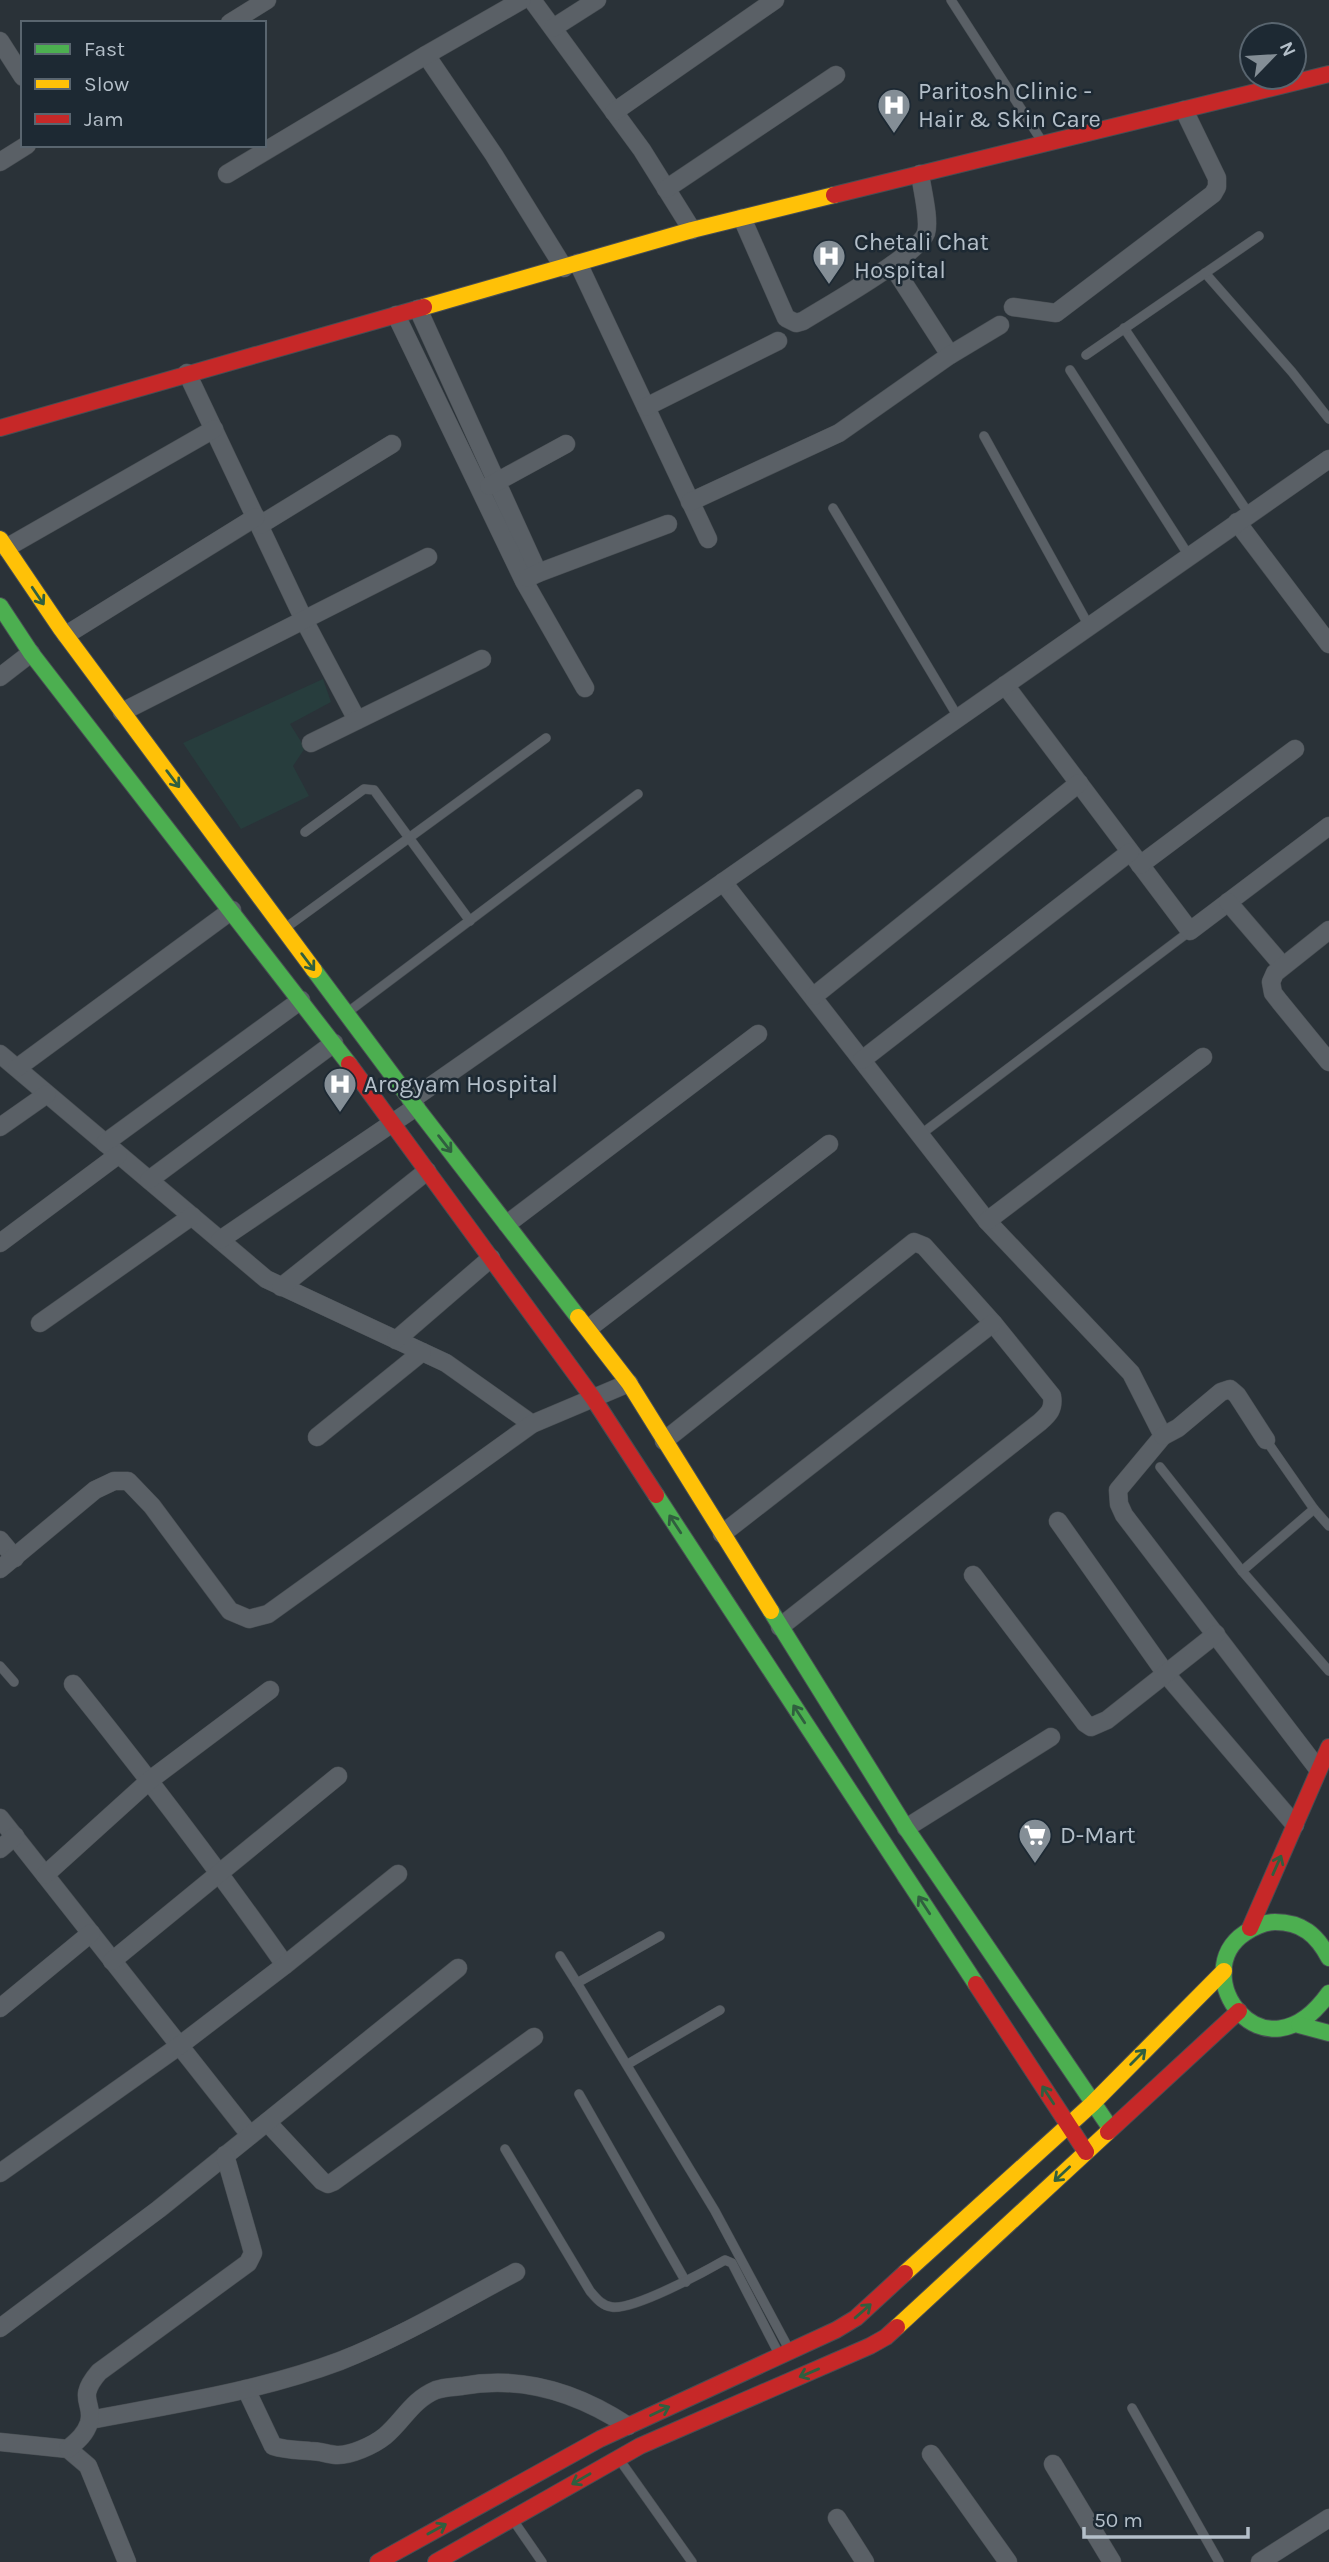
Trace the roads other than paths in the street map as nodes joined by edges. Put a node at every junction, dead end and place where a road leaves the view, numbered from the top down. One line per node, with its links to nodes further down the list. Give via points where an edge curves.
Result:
1 (267, 0): 7 (street)
2 (522, 0): 10 (street)
3 (532, 0): 8 (street)
4 (597, 0): 8 (street)
5 (775, 0): 15 (street)
6 (951, 0): 16 (lane)
7 (233, 21)
8 (553, 28): 15 (street)
9 (0, 41): 11 (street)
10 (426, 55): 19 (street); 25 (street)
11 (21, 74)
12 (1329, 74): 14 (street)
13 (836, 75): 21 (street)
14 (1184, 110): 16 (street); 28 (street, via 1217,178 1213,194 1056,313)
15 (614, 112): 21 (street)
16 (1043, 144): 20 (street)
17 (24, 147): 18 (street)
18 (0, 162)
19 (227, 174)
20 (920, 174): 22 (street); 26 (street, via 926,233)
21 (666, 189): 23 (street)
22 (743, 218): 23 (street); 26 (street, via 790,322 803,321)
23 (692, 230): 25 (street)
24 (1259, 236): 27 (lane)
25 (571, 265): 29 (street); 38 (street)
26 (892, 265): 34 (street)
27 (1205, 273): 32 (lane); 39 (lane)
28 (1013, 307)
29 (418, 309): 30 (street); 46 (street)
30 (396, 315): 37 (street); 46 (street)
31 (1000, 324): 34 (street)
32 (1124, 328): 35 (lane); 49 (lane)
33 (778, 341): 38 (street)
34 (950, 355): 47 (street, via 839,433)
35 (1086, 355)
36 (1070, 370): 54 (lane)
37 (187, 373): 40 (street); 41 (street)
38 (646, 407): 47 (street)
39 (1329, 419)
40 (0, 428)
41 (214, 429): 50 (street); 53 (street)
42 (984, 436): 59 (lane)
43 (392, 443): 50 (street)
44 (565, 444): 46 (street)
45 (1329, 459): 49 (street)
46 (490, 486): 56 (street)
47 (690, 502): 52 (street)
48 (833, 508): 68 (lane)
49 (1243, 518): 54 (street); 61 (street)
50 (258, 521): 58 (street); 60 (street)
51 (668, 524): 56 (street)
52 (708, 540)
53 (3, 544): 60 (street, one-way to 60)
54 (1189, 556): 59 (street)
55 (428, 557): 58 (street)
56 (531, 577): 66 (street)
57 (0, 606): 62 (street)
58 (304, 620): 67 (street); 69 (street)
59 (1089, 626): 65 (street)
60 (66, 635): 67 (street)
61 (1329, 644)
62 (31, 653): 64 (street); 81 (street)
63 (482, 659): 69 (street)
64 (0, 677)
65 (1005, 685): 68 (street); 73 (street)
66 (585, 688)
67 (122, 712): 83 (street, one-way to 83)
68 (958, 717): 79 (street)
69 (357, 720): 71 (street)
70 (545, 738): 77 (lane)
71 (311, 743)
72 (1295, 750): 78 (street)
73 (1079, 783): 78 (street); 87 (street)
74 (638, 794): 82 (lane)
75 (1329, 826): 80 (street)
76 (305, 832): 77 (lane, via 364,789 374,790)
77 (408, 838): 82 (lane); 83 (lane)
78 (1135, 858): 85 (street); 94 (street)
79 (723, 882): 87 (street); 98 (street)
80 (1228, 902): 85 (street); 86 (street)
81 (232, 910): 88 (street); 96 (street)
82 (470, 921): 89 (lane)
83 (284, 929): 89 (street, one-way to 89)
84 (1329, 930): 86 (street)
85 (1190, 931): 101 (lane)
86 (1283, 966): 95 (street, via 1271,982 1273,993)
87 (814, 996): 94 (street)
88 (301, 1000): 91 (street); 103 (street)
89 (346, 1013): 98 (street)
90 (758, 1034): 108 (street)
91 (334, 1043): 99 (street); 105 (street)
92 (0, 1054): 96 (street)
93 (1203, 1057): 107 (street)
94 (862, 1060): 101 (street)
95 (1329, 1062)
96 (17, 1068): 97 (street)
97 (47, 1094): 100 (street); 103 (street)
98 (413, 1104): 99 (street); 108 (street, one-way to 108)
99 (392, 1123): 104 (street); 109 (street)
100 (0, 1127)
101 (920, 1135): 107 (street)
102 (829, 1144): 115 (street)
103 (112, 1149): 105 (street); 110 (street)
104 (427, 1171): 111 (street); 112 (street)
105 (149, 1180): 106 (street)
106 (192, 1216): 109 (street); 114 (street)
107 (987, 1221): 121 (street, via 1131,1373)
108 (507, 1224): 115 (street)
109 (220, 1240): 112 (street)
110 (0, 1243)
111 (491, 1258): 116 (street); 119 (street)
112 (281, 1287): 116 (street)
113 (993, 1322): 124 (street, via 924,1246 914,1242); 129 (street); 135 (street, via 1052,1396 1049,1414)
114 (40, 1323)
115 (589, 1328): 118 (street)
116 (396, 1340): 117 (street)
117 (422, 1352): 120 (street, via 446,1363); 122 (street)
118 (629, 1383): 119 (street); 124 (street)
119 (593, 1398): 120 (street); 179 (street, one-way to 119)
120 (532, 1424): 131 (street, via 268,1614 249,1619 230,1611 128,1481 114,1481 95,1490)
121 (1163, 1436): 123 (street, via 1230,1389); 136 (street, via 1118,1490 1119,1504)
122 (317, 1437)
123 (1266, 1440): 126 (lane)
124 (664, 1441): 129 (street)
125 (1160, 1467): 133 (lane)
126 (1314, 1508): 128 (lane); 133 (lane)
127 (1058, 1521): 139 (street)
128 (1329, 1526)
129 (722, 1534): 135 (street)
130 (0, 1541): 131 (street)
131 (15, 1558): 132 (street)
132 (0, 1569)
133 (1242, 1571): 138 (lane)
134 (973, 1575): 139 (street, via 1091,1727 1107,1720)
135 (780, 1627): 150 (street)
136 (1216, 1634): 139 (street); 145 (street)
137 (0, 1666): 140 (lane)
138 (1329, 1671)
139 (1166, 1674): 149 (street)
140 (14, 1682)
141 (73, 1684): 147 (street)
142 (270, 1690): 147 (street)
143 (1051, 1737): 150 (street)
144 (1329, 1746): 145 (street)
145 (1318, 1769): 149 (street)
146 (338, 1776): 153 (street)
147 (150, 1780): 153 (street); 155 (street)
148 (0, 1818): 151 (street)
149 (1295, 1825): 156 (street, one-way to 149)
150 (906, 1828): 177 (street)
151 (15, 1836): 152 (street); 155 (street)
152 (0, 1849)
153 (219, 1872): 162 (street); 163 (street)
154 (398, 1874): 163 (street)
155 (45, 1875): 157 (street)
156 (1250, 1928): 161 (street, via 1267,1921 1303,1926 1318,1938); 165 (street, via 1236,1939)
157 (91, 1933): 162 (street); 168 (street)
158 (660, 1936): 166 (lane)
159 (1329, 1936): 161 (street)
160 (560, 1956): 166 (lane)
161 (1328, 1956)
162 (112, 1961): 174 (street)
163 (285, 1965): 174 (street)
164 (458, 1968): 178 (street)
165 (1224, 1971): 170 (street, via 1225,1988); 177 (street, one-way to 165)
166 (578, 1983): 175 (lane)
167 (1329, 1993): 171 (street, via 1322,2007)
168 (0, 2008)
169 (720, 2010): 175 (lane)
170 (1238, 2011): 171 (street, via 1258,2025 1275,2029); 180 (street)
171 (1299, 2025): 172 (street)
172 (1329, 2033)
173 (534, 2037): 178 (street, via 328,2184)
174 (179, 2046): 181 (street); 185 (street)
175 (628, 2064): 189 (lane, via 715,2211)
176 (579, 2094): 187 (lane)
177 (1091, 2104): 179 (street); 180 (street)
178 (267, 2122): 181 (street)
179 (1068, 2126): 183 (street); 189 (street, one-way to 179, via 856,2318)
180 (1111, 2129): 183 (street)
181 (250, 2135): 184 (street)
182 (505, 2149): 187 (lane, via 600,2302 625,2306)
183 (1086, 2152): 197 (street, one-way to 197, via 886,2337)
184 (225, 2155): 188 (street); 192 (street, via 253,2253 248,2263 99,2372 89,2383 85,2398)
185 (0, 2173)
186 (516, 2272): 190 (street, via 339,2361)
187 (687, 2282): 189 (lane, via 725,2260 732,2263)
188 (0, 2328)
189 (785, 2354): 193 (street, one-way to 189)
190 (246, 2389): 192 (street); 193 (street, via 273,2446 338,2455 385,2436 408,2409 436,2390 488,2381 560,2391)
191 (1132, 2408): 211 (lane)
192 (90, 2420): 195 (street, via 83,2436)
193 (628, 2426): 204 (street, one-way to 193)
194 (1, 2440): 195 (street)
195 (68, 2449): 203 (street, via 88,2466)
196 (931, 2454): 209 (street)
197 (618, 2458): 201 (street, one-way to 201); 207 (lane)
198 (1053, 2464): 210 (street)
199 (837, 2518): 208 (street)
200 (1329, 2518): 202 (street)
201 (512, 2519): 205 (street); 206 (lane)
202 (1283, 2555): 212 (street)
203 (127, 2562)
204 (379, 2562)
205 (436, 2562)
206 (542, 2562)
207 (692, 2562)
208 (865, 2562)
209 (1008, 2562)
210 (1112, 2562)
211 (1219, 2562)
212 (1260, 2562)

